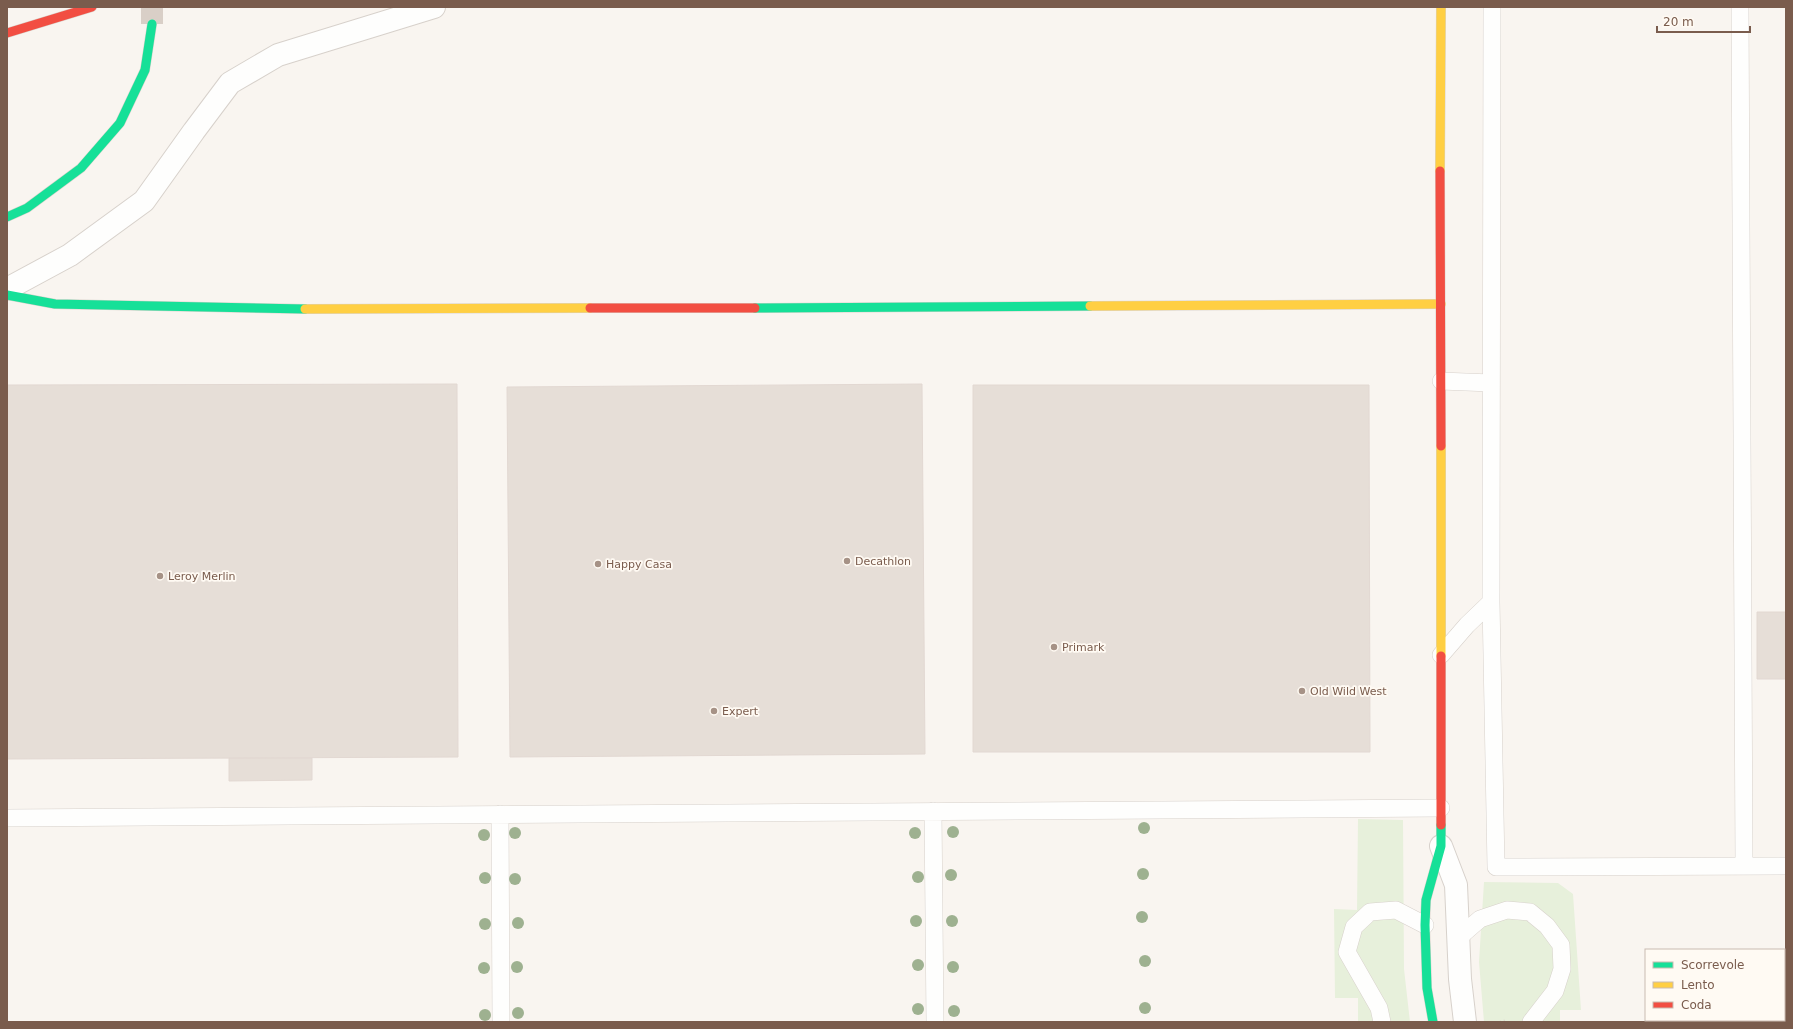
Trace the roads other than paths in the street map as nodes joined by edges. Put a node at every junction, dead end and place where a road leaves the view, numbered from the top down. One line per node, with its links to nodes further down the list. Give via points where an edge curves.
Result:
1 (92, 7): 7 (main road)
2 (434, 7): 9 (street, via 278,55 230,83 144,201 70,255)
3 (1441, 7): 11 (main road)
4 (1492, 7): 13 (lane)
5 (1740, 7): 21 (lane)
6 (152, 24): 8 (main road, via 145,70 120,123 80,168 27,208)
7 (7, 33)
8 (7, 217)
9 (7, 289)
10 (7, 295): 11 (main road, via 55,304 248,309)
11 (1441, 304): 12 (main road)
12 (1441, 381): 13 (lane); 15 (main road)
13 (1491, 383): 14 (lane)
14 (1491, 602): 15 (lane); 21 (lane, via 1496,867)
15 (1441, 655): 16 (main road)
16 (1441, 808): 17 (lane); 20 (main road)
17 (933, 811): 18 (lane); 26 (lane)
18 (500, 814): 19 (lane); 25 (lane)
19 (7, 818)
20 (1441, 846): 23 (main road, via 1426,900); 24 (street, via 1456,885)
21 (1744, 866): 22 (lane)
22 (1786, 866)
23 (1425, 925): 27 (lane, via 1396,910 1370,912 1354,927 1347,952 1379,1008); 28 (main road, via 1427,988)
24 (1457, 939): 29 (street); 30 (lane, via 1480,919 1507,910 1530,912 1547,926 1561,946 1562,969 1555,991)
25 (501, 1022)
26 (935, 1022)
27 (1382, 1022)
28 (1434, 1022)
29 (1465, 1022)
30 (1531, 1022)

